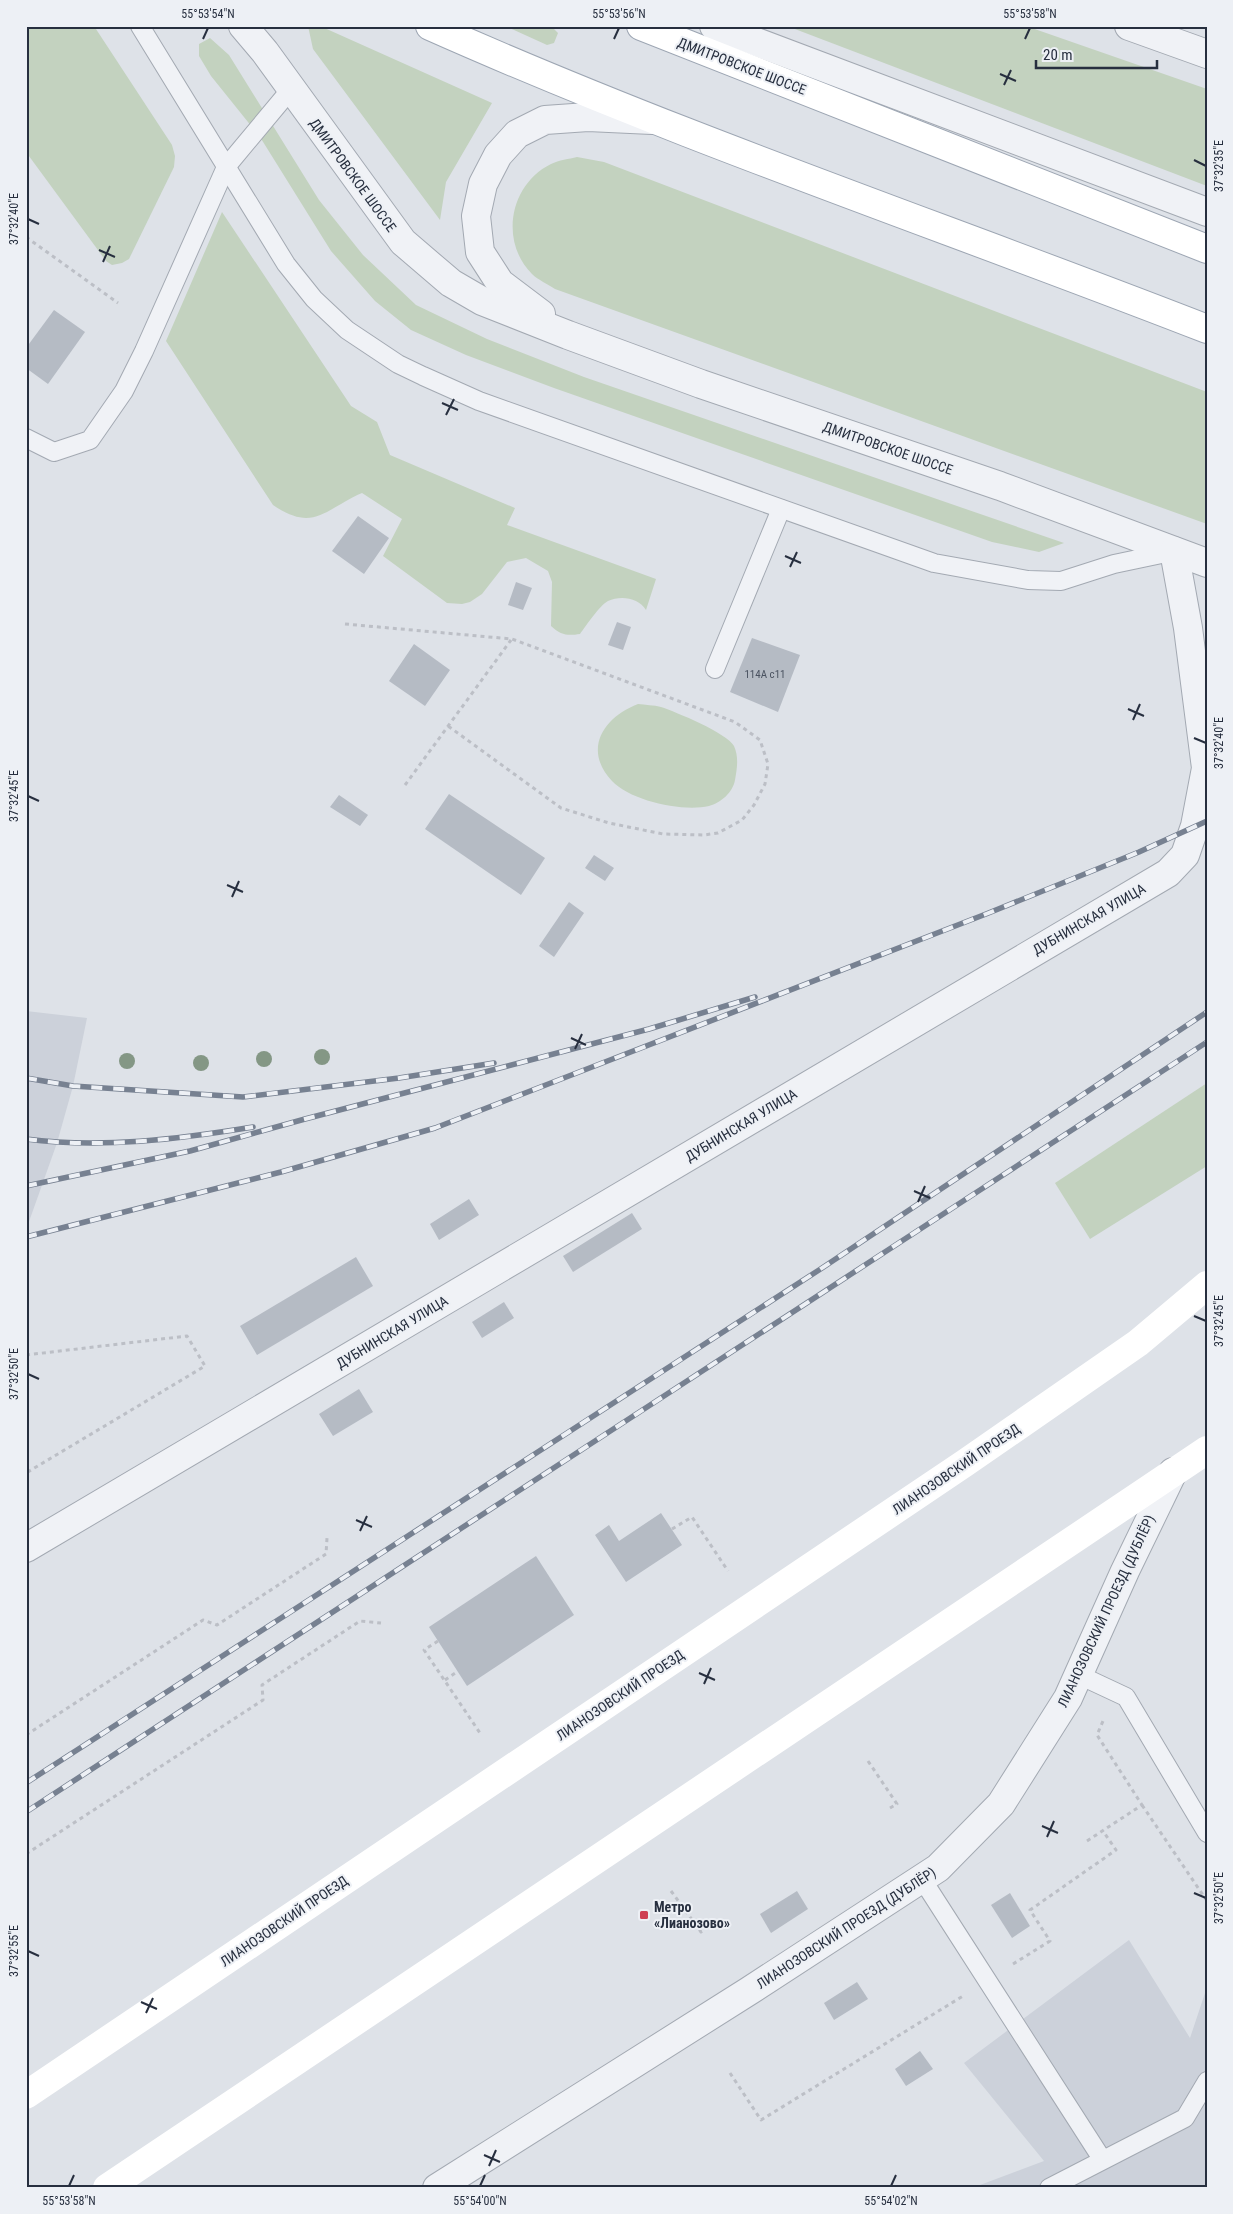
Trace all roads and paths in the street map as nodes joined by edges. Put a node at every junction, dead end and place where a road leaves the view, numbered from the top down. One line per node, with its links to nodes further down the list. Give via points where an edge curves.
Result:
1 (140, 26): 10 (lane)
2 (243, 26): 8 (street, ДМИТРОВСКОЕ ШОССЕ)
3 (430, 26): 9 (main road, ДМИТРОВСКОЕ ШОССЕ)
4 (641, 26): 13 (main road, ДМИТРОВСКОЕ ШОССЕ)
5 (714, 26): 11 (street)
6 (1128, 26): 7 (street)
7 (1207, 54)
8 (291, 89): 10 (lane); 16 (street, ДМИТРОВСКОЕ ШОССЕ, via 402,242 451,283 482,300)
9 (656, 121): 15 (main road, ДМИТРОВСКОЕ ШОССЕ); 16 (street, ДМИТРОВСКОЕ ШОССЕ, via 588,117 545,120 517,134 498,155 484,184 476,216 480,252 500,283)
10 (226, 167): 17 (lane, via 124,392 90,440 54,452); 18 (lane, via 286,264 314,298 347,330 398,364 479,400)
11 (1207, 212)
12 (26, 237): 14 (path)
13 (1207, 249)
14 (118, 303)
15 (1207, 329)
16 (568, 335): 19 (street, ДМИТРОВСКОЕ ШОССЕ, via 1000,486)
17 (26, 438)
18 (781, 509): 19 (lane, via 934,563 1028,580 1060,582 1114,564); 23 (lane)
19 (1174, 551): 20 (street, ДМИТРОВСКОЕ ШОССЕ); 33 (street, ДУБНИНСКАЯ УЛИЦА, via 1188,628 1206,768 1195,826 1185,855 1168,873)
20 (1207, 563)
21 (345, 624): 22 (path)
22 (512, 639): 24 (path); 24 (path, via 735,722 760,740 768,764 765,784 754,805 742,820 718,833 704,835 663,834 609,823 561,808)
23 (715, 669)
24 (448, 726): 25 (path)
25 (405, 785)
26 (1207, 1285): 58 (main road, ЛИАНОЗОВСКИЙ ПРОЕЗД, via 1138,1343 965,1463)
27 (26, 1355): 30 (path, via 187,1336 205,1366)
28 (1207, 1450): 29 (main road)
29 (1173, 1472): 38 (street, ЛИАНОЗОВСКИЙ ПРОЕЗД (ДУБЛЁР)); 60 (main road)
30 (26, 1473)
31 (672, 1530): 34 (path, via 692,1517)
32 (327, 1538): 42 (path, via 326,1554 217,1626 203,1620)
33 (26, 1548)
34 (728, 1571)
35 (381, 1623): 49 (path, via 360,1622 262,1684 263,1700)
36 (438, 1641): 39 (path, via 424,1650)
37 (458, 1671): 39 (path)
38 (1079, 1675): 47 (lane, via 1126,1697); 50 (street, ЛИАНОЗОВСКИЙ ПРОЕЗД (ДУБЛЁР), via 1048,1732 1001,1804 938,1868)
39 (445, 1680): 41 (path)
40 (1105, 1717): 44 (path, via 1097,1735)
41 (480, 1733)
42 (26, 1735)
43 (868, 1761): 45 (path, via 897,1804)
44 (1142, 1805): 46 (path); 52 (path)
45 (890, 1808)
46 (1103, 1831): 48 (path); 54 (path, via 1116,1850 1030,1910 1050,1941)
47 (1207, 1833)
48 (1087, 1841)
49 (26, 1854)
50 (922, 1879): 59 (lane); 61 (street, ЛИАНОЗОВСКИЙ ПРОЕЗД (ДУБЛЁР))
51 (671, 1891): 53 (path, via 701,1932)
52 (1207, 1902)
53 (705, 1928)
54 (1010, 1966)
55 (969, 1991): 56 (path, via 761,2120)
56 (730, 2073)
57 (1207, 2081): 59 (lane, via 1184,2118)
58 (26, 2094)
59 (1102, 2159): 62 (lane)
60 (108, 2188)
61 (437, 2188)
62 (1049, 2188)

